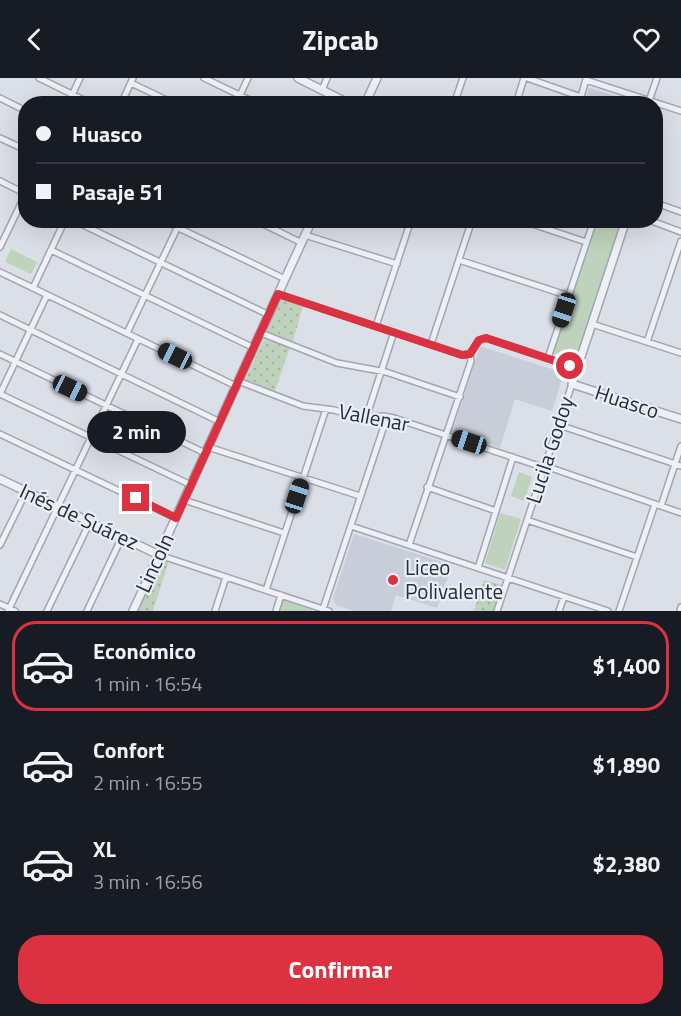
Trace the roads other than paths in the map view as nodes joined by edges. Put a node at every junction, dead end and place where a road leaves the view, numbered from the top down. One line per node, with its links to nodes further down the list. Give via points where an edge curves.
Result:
1 (41, 78): 14 (street)
2 (80, 78): 14 (street)
3 (204, 78): 15 (street)
4 (248, 78): 15 (street)
5 (298, 78): 13 (street)
6 (327, 78): 13 (street)
7 (377, 78): 20 (street)
8 (463, 78): 21 (street)
9 (525, 78): 22 (street); 23 (street)
10 (657, 78): 26 (street)
11 (587, 79): 24 (street); 25 (street)
12 (132, 80): 17 (street); 18 (street)
13 (322, 90): 19 (street)
14 (73, 94): 16 (street)
15 (240, 95)
16 (77, 96)
17 (125, 96)
18 (161, 96)
19 (334, 96)
20 (369, 96)
21 (457, 96)
22 (519, 96)
23 (578, 96)
24 (581, 96)
25 (635, 96)
26 (651, 96)
27 (0, 98): 29 (street)
28 (663, 105): 30 (street)
29 (18, 107)
30 (681, 111)
31 (0, 138): 32 (street)
32 (18, 146)
33 (0, 181): 34 (street)
34 (18, 190)
35 (663, 206): 37 (street)
36 (18, 208): 54 (street)
37 (681, 212)
38 (663, 225): 49 (street)
39 (61, 228): 55 (street)
40 (89, 228): 57 (street)
41 (177, 228): 57 (street); 60 (street)
42 (271, 228): 53 (street)
43 (308, 228): 50 (street, Lincoln)
44 (408, 228): 58 (street)
45 (469, 228): 56 (street)
46 (544, 228): 52 (street)
47 (591, 228): 52 (street)
48 (623, 228): 68 (street, Lucila Godoy)
49 (681, 232)
50 (305, 234): 53 (street, Lincoln); 58 (street)
51 (681, 241): 75 (street)
52 (586, 242): 65 (street)
53 (302, 243): 60 (street, Lincoln)
54 (0, 247)
55 (51, 250): 61 (street); 64 (street)
56 (459, 260): 65 (street); 76 (street)
57 (161, 263): 64 (street); 67 (street)
58 (397, 264): 69 (street)
59 (0, 272): 61 (street, Vallenar)
60 (285, 279): 62 (street, Lincoln)
61 (33, 288): 63 (street, Vallenar)
62 (278, 294): 67 (street, Lincoln); 69 (street)
63 (47, 295): 70 (street); 72 (street, Vallenar)
64 (145, 296): 72 (street); 77 (street)
65 (569, 296): 81 (street)
66 (0, 315): 70 (street)
67 (269, 315): 73 (street, Lincoln)
68 (592, 324): 75 (street); 83 (street, Lucila Godoy)
69 (376, 326): 71 (street)
70 (30, 330): 82 (street); 85 (street)
71 (394, 332): 76 (street); 84 (street)
72 (127, 333): 74 (street, Vallenar)
73 (261, 333): 77 (street, Lincoln); 84 (street, via 337,363)
74 (138, 339): 85 (street); 86 (street, Vallenar)
75 (647, 342): 80 (street)
76 (431, 345): 79 (street)
77 (254, 348): 86 (street, Lincoln)
78 (0, 354): 82 (street)
79 (470, 354): 81 (street, Huasco, via 479,340 486,338); 89 (street, via 472,360)
80 (681, 354)
81 (548, 358): 83 (street, Huasco)
82 (15, 362): 88 (street); 90 (street)
83 (577, 368): 87 (street, Lucila Godoy)
84 (381, 371): 89 (street); 93 (street)
85 (121, 374): 90 (street); 95 (street)
86 (237, 383): 91 (street, Vallenar, via 297,405); 95 (street, Lincoln)
87 (572, 384): 94 (street, Huasco); 96 (street, Lucila Godoy)
88 (0, 394): 99 (street)
89 (460, 397): 98 (street)
90 (106, 405): 99 (street); 101 (street)
91 (326, 409): 93 (street, Vallenar); 106 (street)
92 (387, 417): 93 (street, Vallenar); 98 (street, Vallenar); 111 (street)
93 (366, 418)
94 (681, 419)
95 (220, 422): 101 (street, Lincoln)
96 (559, 425): 103 (street); 104 (street, Lucila Godoy)
97 (0, 434): 105 (street)
98 (446, 435): 102 (street, Vallenar); 109 (street)
99 (91, 438): 105 (street); 108 (street)
100 (681, 446): 103 (street)
101 (207, 450): 106 (street); 108 (street, Lincoln)
102 (513, 457): 104 (street, Vallenar); 115 (street)
103 (678, 465): 113 (street)
104 (545, 467): 113 (street, Vallenar); 118 (street, Lucila Godoy)
105 (76, 470): 114 (street); 117 (street)
106 (303, 477): 111 (street); 121 (street)
107 (0, 479): 110 (street, Inés de Suárez)
108 (191, 485): 112 (street, Lincoln)
109 (427, 487): 115 (street); 124 (street)
110 (26, 492): 114 (street, Inés de Suárez); 123 (street)
111 (360, 496): 120 (street)
112 (184, 500): 117 (street, Lincoln); 121 (street)
113 (658, 505): 116 (street, Vallenar); 126 (street)
114 (58, 507): 119 (street, Inés de Suárez); 135 (street)
115 (496, 512): 127 (street)
116 (681, 513)
117 (176, 518): 125 (street, Lincoln)
118 (527, 520): 126 (street); 129 (street, Lucila Godoy)
119 (90, 522): 122 (street, Inés de Suárez); 136 (street)
120 (351, 526): 124 (street); 134 (street)
121 (284, 533): 130 (street)
122 (122, 537): 125 (street, Inés de Suárez); 137 (street)
123 (0, 545)
124 (409, 545): 127 (street)
125 (159, 555): 128 (street, Inés de Suárez); 138 (street, Lincoln)
126 (637, 557): 144 (street)
127 (478, 568): 129 (street)
128 (226, 577): 130 (street, Inés de Suárez); 139 (street)
129 (508, 578): 132 (street); 141 (street, Lucila Godoy)
130 (266, 590): 131 (street, Inés de Suárez)
131 (281, 595): 134 (street, Inés de Suárez); 140 (street)
132 (564, 597): 142 (street); 143 (street)
133 (0, 604): 135 (street)
134 (321, 609)
135 (11, 610)
136 (47, 611)
137 (87, 611)
138 (133, 611)
139 (215, 611)
140 (276, 611)
141 (497, 611)
142 (559, 611)
143 (608, 611)
144 (619, 611)

